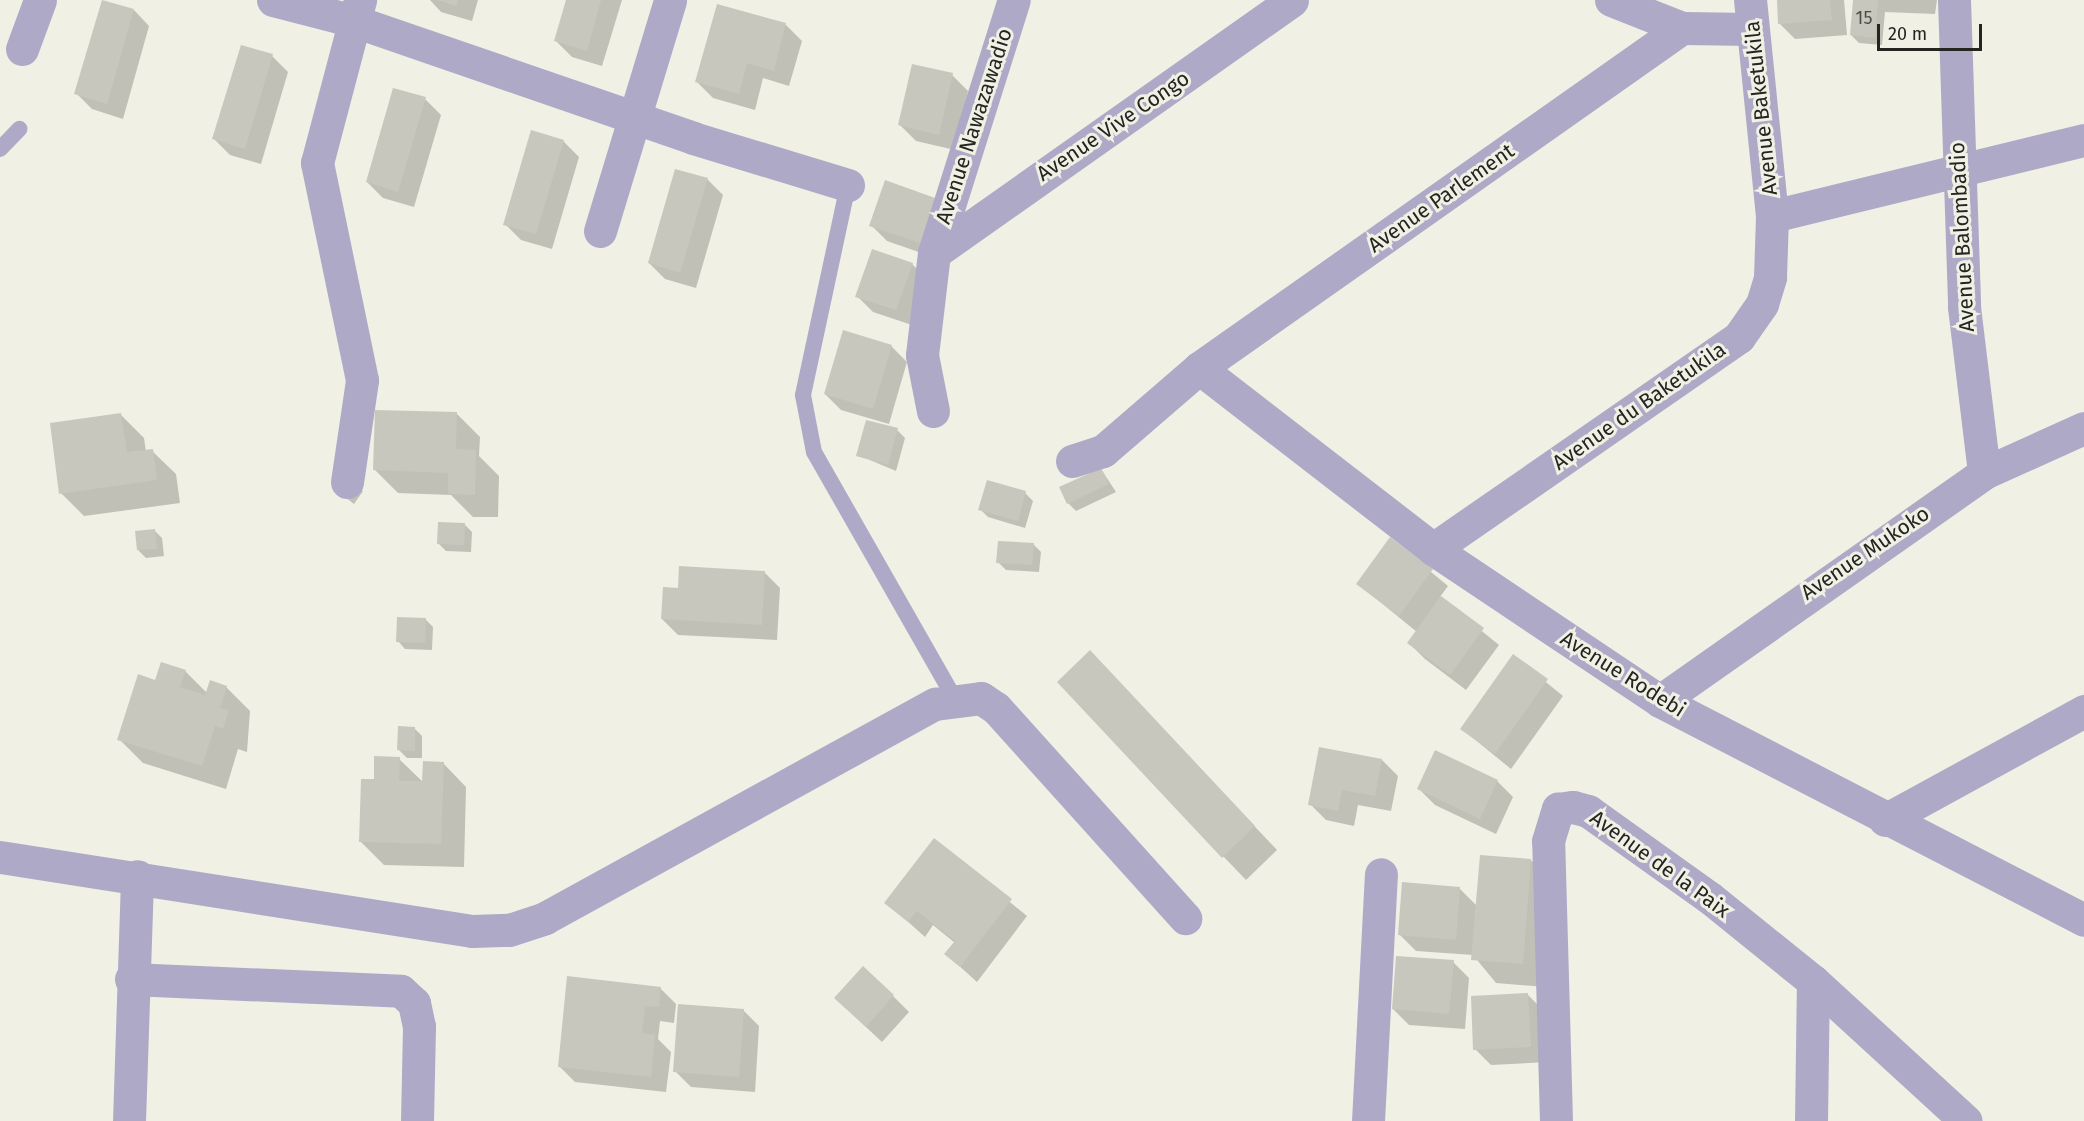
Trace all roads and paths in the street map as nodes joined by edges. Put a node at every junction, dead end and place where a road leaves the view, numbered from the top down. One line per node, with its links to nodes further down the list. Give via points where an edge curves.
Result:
1 (40, 0): 11 (street)
2 (273, 0): 8 (street)
3 (670, 0): 12 (street)
4 (1014, 0): 20 (street, Avenue Nawazawadio)
5 (1292, 0): 20 (street, Avenue Vive Congo)
6 (1611, 0): 10 (street)
7 (1954, 0): 16 (street, Avenue Balombadio)
8 (357, 10): 12 (street); 26 (street, via 317,164 362,380)
9 (1751, 15): 10 (street); 18 (street, Avenue Baketukila)
10 (1683, 28): 21 (street, Avenue Parlement)
11 (22, 49)
12 (635, 116): 17 (street); 19 (street)
13 (19, 129): 15 (lane)
14 (2084, 140): 16 (street)
15 (0, 149)
16 (1957, 169): 18 (street); 25 (street, Avenue Balombadio, via 1964,307)
17 (849, 185): 28 (lane, via 803,395 814,453)
18 (1772, 216): 27 (street, Avenue du Baketukila, via 1770,277 1762,304 1739,337)
19 (600, 231)
20 (934, 253): 22 (street, Avenue Nawazawadio, via 922,355)
21 (1199, 368): 24 (street, Avenue Parlement, via 1103,451); 27 (street, Avenue Rodebi)
22 (933, 411)
23 (2084, 428): 25 (street, Avenue Mukoko)
24 (1072, 461)
25 (1984, 472): 29 (street, Avenue Mukoko)
26 (347, 482)
27 (1432, 549): 29 (street, Avenue Rodebi)
28 (954, 697): 34 (street, via 545,918 509,930 472,931); 35 (street, via 981,698 996,708)
29 (1660, 700): 31 (street, Avenue Rodebi)
30 (2084, 711): 31 (street)
31 (1885, 820): 36 (street, Avenue Rodebi)
32 (0, 857): 34 (street)
33 (1381, 874): 41 (street)
34 (137, 876): 37 (street)
35 (1185, 918)
36 (2084, 920)
37 (131, 979): 39 (street); 40 (street, via 401,991 414,1003 419,1026)
38 (1813, 981): 42 (street, Avenue de la Paix, via 1588,811 1558,809 1548,841); 43 (street); 44 (street, Avenue de la Paix)
39 (129, 1121)
40 (417, 1121)
41 (1368, 1121)
42 (1556, 1121)
43 (1811, 1121)
44 (1965, 1121)

